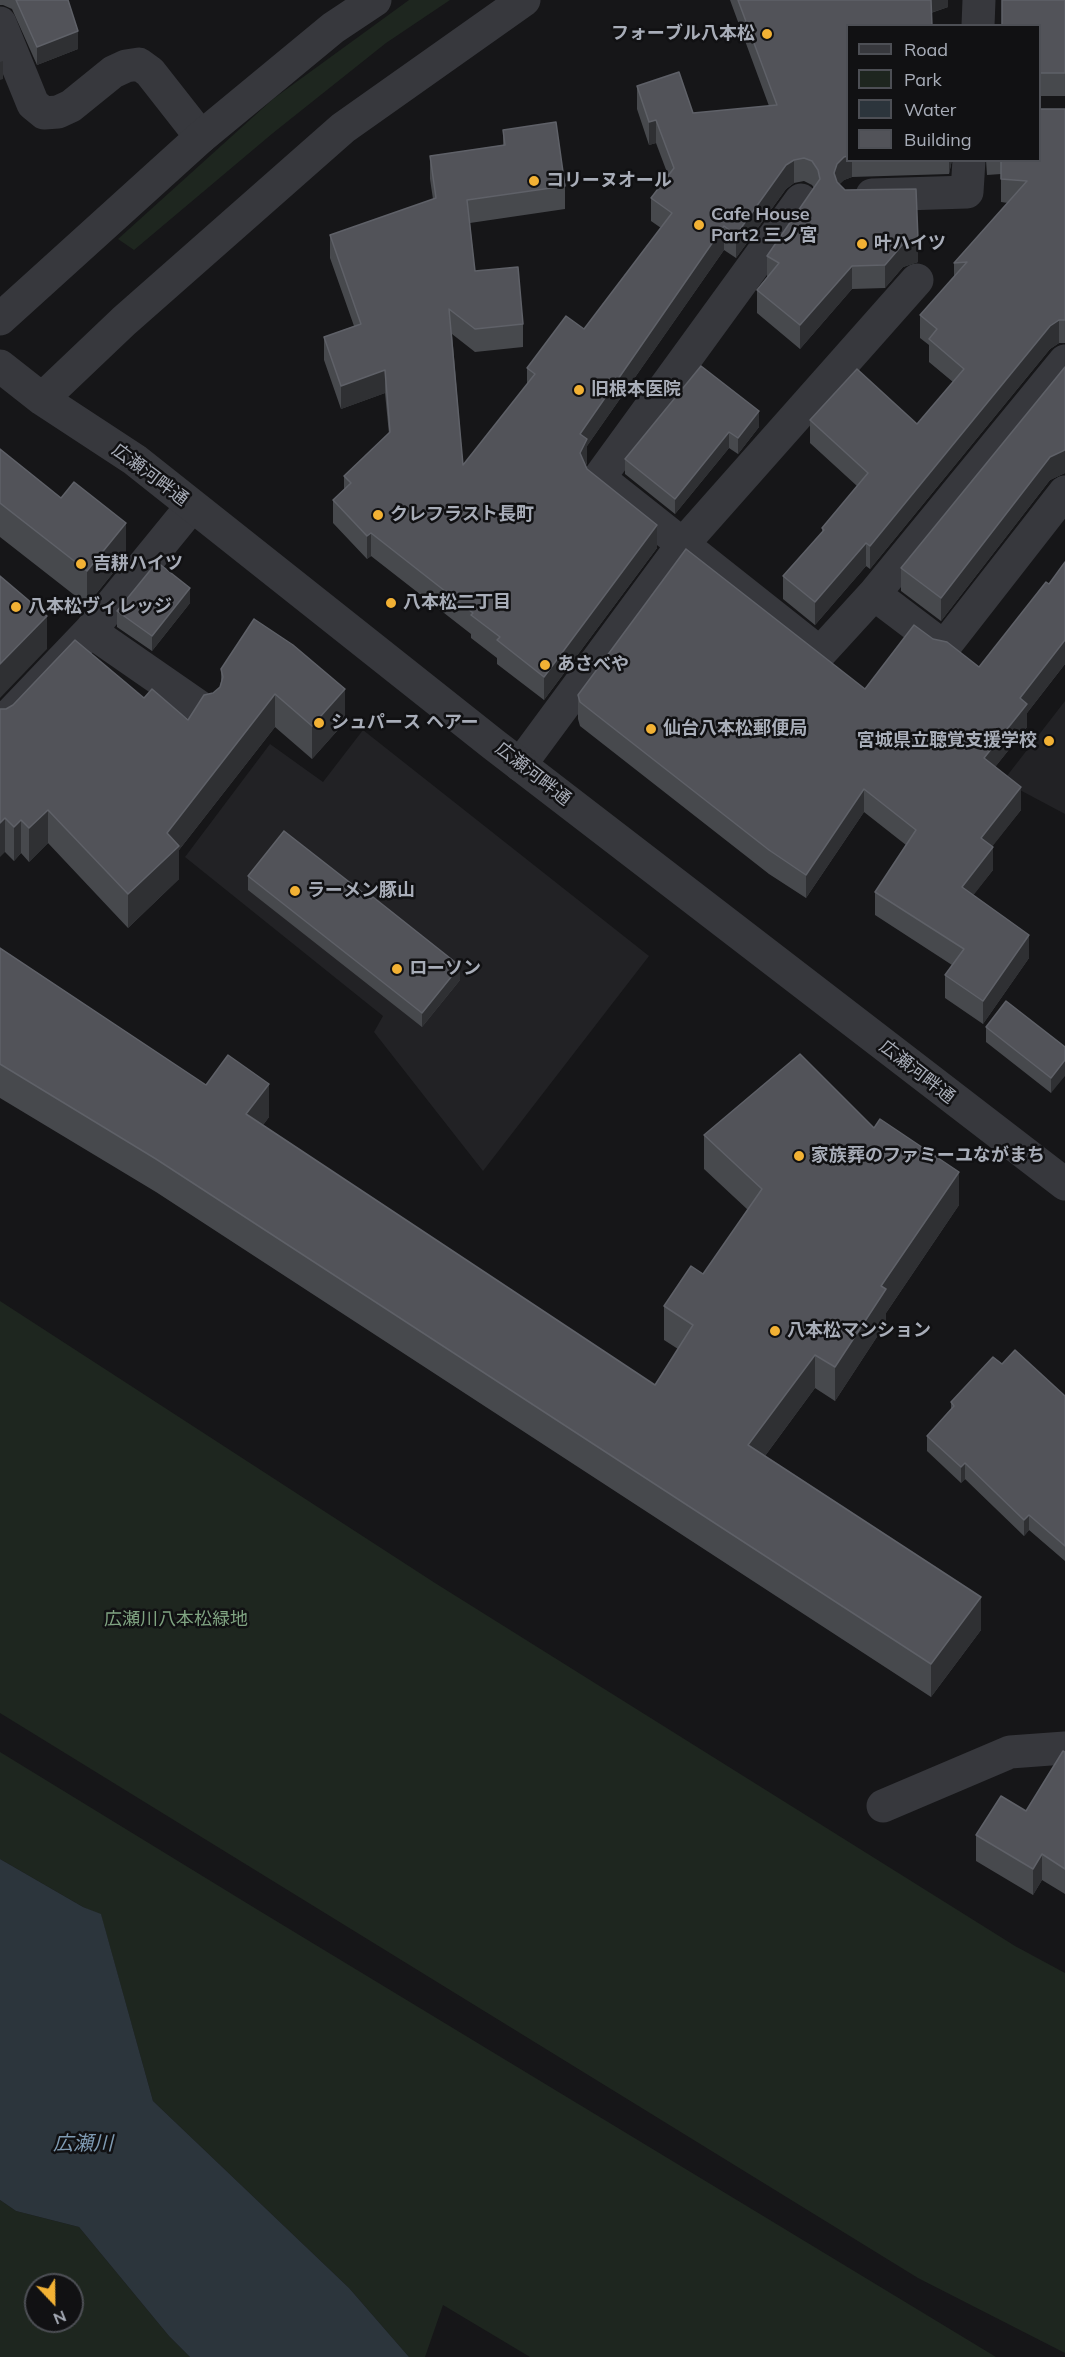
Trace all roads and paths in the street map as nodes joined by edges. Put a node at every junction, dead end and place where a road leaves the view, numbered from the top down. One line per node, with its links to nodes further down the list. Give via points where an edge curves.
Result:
1 (375, 0): 6 (street, via 333,28)
2 (524, 0): 14 (street, via 343,128 124,321)
3 (979, 0): 5 (street)
4 (0, 23): 6 (street, via 33,104 44,113 71,106 112,72 139,64 150,72)
5 (978, 24)
6 (201, 137): 11 (street)
7 (969, 162): 8 (street, via 967,192)
8 (853, 196)
9 (801, 200): 17 (street, via 599,478)
10 (917, 280): 17 (street)
11 (0, 319)
12 (1065, 361): 18 (street)
13 (0, 366): 14 (street, 広瀬河畔通)
14 (42, 399): 16 (street, 広瀬河畔通, via 135,460)
15 (1065, 492): 18 (street, via 944,647)
16 (192, 506): 19 (street); 22 (street, 広瀬河畔通)
17 (683, 544): 18 (street, via 820,653); 22 (street)
18 (874, 594)
19 (90, 631): 20 (street); 21 (street)
20 (204, 710)
21 (0, 724)
22 (520, 765): 23 (street, 広瀬河畔通)
23 (1065, 1184)
24 (1065, 1748): 25 (street, via 1010,1752)
25 (883, 1806)

